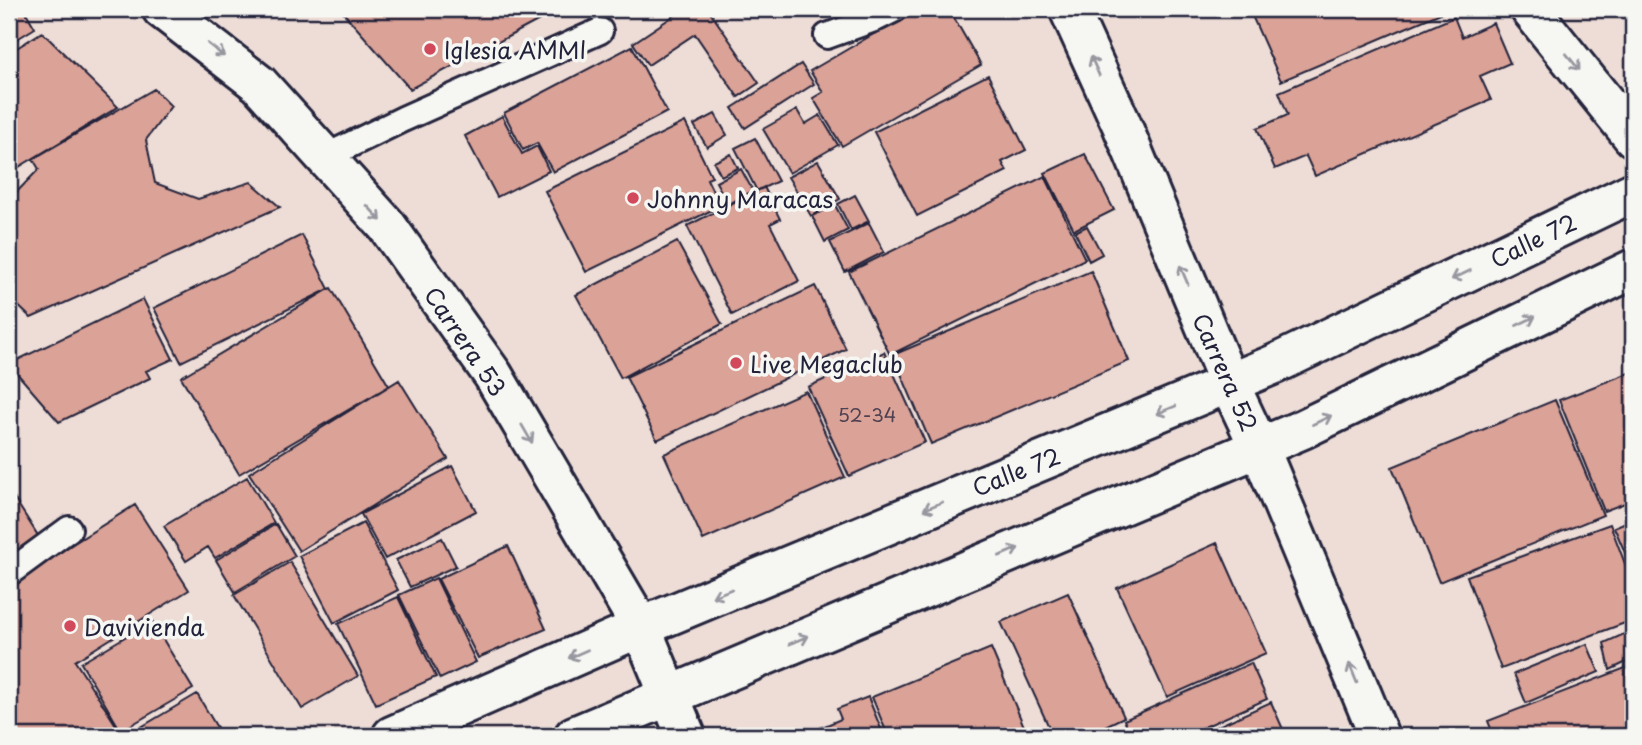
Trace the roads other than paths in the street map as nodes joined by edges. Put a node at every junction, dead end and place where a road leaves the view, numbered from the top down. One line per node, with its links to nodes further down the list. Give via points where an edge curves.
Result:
1 (162, 9): 8 (main road, Carrera 53, one-way to 8, via 259,83)
2 (895, 9): 6 (lane)
3 (1069, 9): 11 (main road, Carrera 52, one-way to 3)
4 (1530, 9): 7 (main road, one-way to 7)
5 (600, 31): 8 (lane)
6 (827, 36)
7 (1633, 137)
8 (325, 157): 15 (main road, Carrera 53, one-way to 15, via 387,226 493,375)
9 (1633, 192): 11 (main road, Calle 72, one-way to 11)
10 (1633, 269): 12 (main road, one-way to 10)
11 (1228, 383): 12 (main road, Carrera 52); 15 (main road, Calle 72, one-way to 15)
12 (1259, 447): 16 (main road, one-way to 12); 20 (main road, Carrera 52, one-way to 12)
13 (69, 529): 14 (lane)
14 (9, 573)
15 (640, 627): 16 (main road, Carrera 53); 17 (main road, Calle 72, one-way to 17)
16 (668, 695): 18 (main road); 19 (main road, Carrera 53)
17 (392, 736)
18 (574, 736)
19 (686, 736)
20 (1379, 736)

